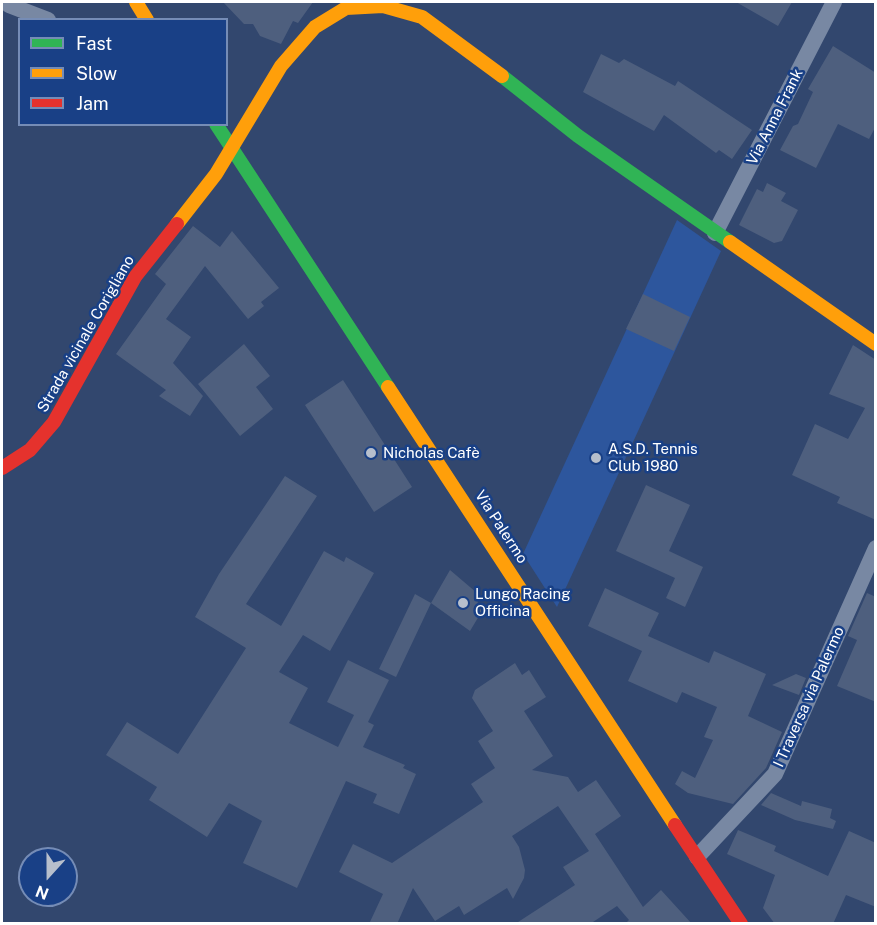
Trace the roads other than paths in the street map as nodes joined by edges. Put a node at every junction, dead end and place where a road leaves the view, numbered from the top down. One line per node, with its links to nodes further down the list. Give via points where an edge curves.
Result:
1 (136, 2): 6 (street)
2 (834, 2): 9 (street, Via Anna Frank)
3 (9, 5): 5 (street)
4 (347, 5): 8 (street, Strada vicinale Corigliano, via 299,43 265,91); 9 (street, via 383,6 422,16 578,136)
5 (43, 18)
6 (146, 18)
7 (217, 126): 8 (street, Via Palermo)
8 (233, 149): 11 (street, Strada vicinale Corigliano, via 135,277 54,422 30,450); 13 (street, Via Palermo)
9 (715, 233): 10 (street)
10 (876, 344)
11 (2, 468)
12 (876, 548): 13 (street, I Traversa via Palermo, via 775,774)
13 (697, 857): 14 (street, Via Palermo)
14 (741, 924)

